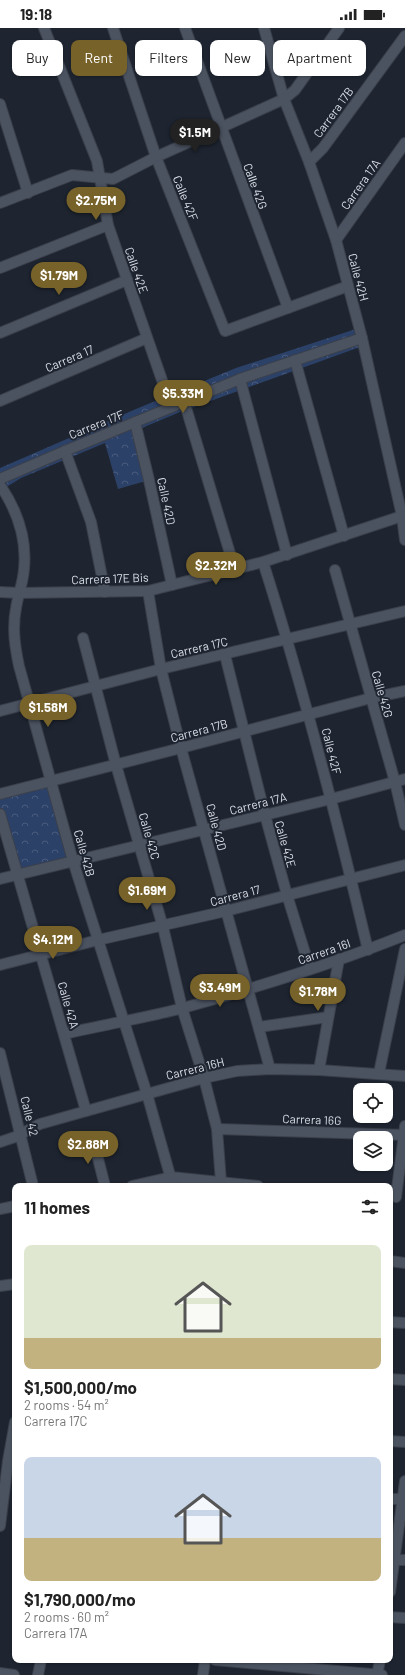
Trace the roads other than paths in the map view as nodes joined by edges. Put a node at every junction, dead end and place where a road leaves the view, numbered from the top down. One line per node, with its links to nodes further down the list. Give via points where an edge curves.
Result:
1 (39, 28): 2 (street)
2 (44, 28): 14 (street, Calle 42E, via 97,161)
3 (113, 28): 12 (street, Calle 42F)
4 (185, 28): 10 (street, Calle 42G)
5 (264, 28): 8 (street, Calle 42H)
6 (339, 28): 8 (street, via 295,90)
7 (405, 36): 13 (street, Carrera 17B, via 323,148)
8 (284, 99): 10 (street); 13 (street, Calle 42H)
9 (0, 104): 15 (street)
10 (221, 129): 12 (street); 22 (street, Calle 42G)
11 (405, 143): 18 (street, Carrera 17A)
12 (156, 157): 14 (street, via 113,179); 22 (street, Calle 42F, via 225,331)
13 (309, 162): 18 (street, Calle 42H)
14 (100, 178): 15 (street, via 72,175); 17 (street, Calle 42E)
15 (28, 193): 16 (street)
16 (0, 203)
17 (108, 226): 19 (street); 20 (street, Calle 42E)
18 (336, 240): 21 (street, Calle 42H)
19 (0, 268)
20 (127, 280): 23 (street); 24 (street, Calle 42E)
21 (348, 286): 22 (street); 25 (street, Calle 42H)
22 (288, 308)
23 (0, 333)
24 (147, 338): 28 (street, Carrera 17); 30 (street, Calle 42E)
25 (362, 338): 26 (street, Carrera 17F); 35 (street, Calle 42H)
26 (295, 360): 27 (street, Carrera 17F); 36 (street)
27 (240, 379): 29 (street, Carrera 17F); 38 (street)
28 (0, 401)
29 (184, 401): 30 (street, Carrera 17F); 40 (street)
30 (171, 406): 31 (street, Carrera 17F)
31 (135, 422): 32 (street, Carrera 17F); 42 (street, Calle 42D)
32 (65, 451): 33 (street, Carrera 17F); 45 (street, via 91,522)
33 (0, 479)
34 (0, 485): 46 (street, via 14,509 22,534 25,553)
35 (402, 516): 36 (street, Carrera 17E Bis); 37 (street, Calle 42H)
36 (344, 536): 38 (street, Carrera 17E Bis)
37 (405, 540)
38 (287, 555): 39 (street, Carrera 17E Bis)
39 (264, 562): 40 (street, Carrera 17E Bis); 50 (street, Calle 42F)
40 (235, 570): 42 (street, Carrera 17E Bis)
41 (335, 570): 48 (street, Calle 42G)
42 (172, 585): 43 (street, Carrera 17E Bis)
43 (148, 591): 45 (street, Carrera 17E Bis); 52 (street, Calle 42D)
44 (0, 592): 46 (street, Carrera 17E Bis)
45 (105, 592): 46 (street, Carrera 17E Bis)
46 (19, 594): 56 (street, Calle 42B, via 15,645)
47 (405, 611): 48 (street, Carrera 17C)
48 (349, 623): 50 (street, Carrera 17C); 55 (street, Calle 42G)
49 (82, 638): 53 (street, Calle 42C)
50 (288, 639): 51 (street, Carrera 17C); 58 (street, Calle 42F)
51 (225, 655): 52 (street, Carrera 17C); 59 (street, Calle 42E)
52 (161, 669): 53 (street, Carrera 17C); 60 (street, Calle 42D)
53 (94, 687): 56 (street, Carrera 17C); 61 (street, Calle 42C)
54 (405, 691): 55 (street, Carrera 17B)
55 (371, 698): 58 (street, Carrera 17B); 62 (street, Calle 42G)
56 (30, 704): 57 (street, Carrera 17C); 63 (street, Calle 42B)
57 (0, 711)
58 (309, 714): 59 (street, Carrera 17B); 65 (street, Calle 42F)
59 (244, 731): 60 (street, Carrera 17B); 67 (street, Calle 42E)
60 (181, 748): 61 (street, Carrera 17B); 69 (street, Calle 42D)
61 (116, 765): 63 (street, Carrera 17B); 70 (street, Calle 42C)
62 (400, 780): 65 (street, Carrera 17A); 68 (street, Calle 42G)
63 (51, 782): 64 (street, Carrera 17B); 71 (street, Calle 42B)
64 (0, 794)
65 (331, 799): 67 (street, Carrera 17A); 74 (street, Calle 42F)
66 (0, 814): 73 (street, Calle 42A)
67 (264, 815): 69 (street, Carrera 17A); 76 (street, Calle 42E)
68 (405, 825)
69 (204, 830): 70 (street, Carrera 17A); 77 (street, Calle 42D)
70 (139, 845): 71 (street, Carrera 17A); 78 (street, Calle 42C)
71 (73, 861): 73 (street, Carrera 17A); 80 (street, Calle 42B)
72 (405, 864): 74 (street, Carrera 17)
73 (17, 875): 75 (street, Carrera 17A); 83 (street, Calle 42A)
74 (351, 878): 76 (street, Carrera 17); 82 (street, Calle 42F)
75 (0, 879)
76 (287, 895): 77 (street, Carrera 17); 86 (street, Calle 42E)
77 (226, 911): 78 (street, Carrera 17); 87 (street, Calle 42D)
78 (163, 927): 80 (street, Carrera 17); 88 (street, Calle 42C)
79 (405, 935): 82 (street, Carrera 16I)
80 (98, 940): 83 (street, Carrera 17); 90 (street, Calle 42B)
81 (405, 948): 96 (street)
82 (368, 950): 84 (street, Carrera 16I)
83 (40, 954): 85 (street, Carrera 17); 92 (street, Calle 42A)
84 (339, 959): 86 (street, Carrera 16I); 89 (street)
85 (0, 965)
86 (310, 969): 87 (street, Carrera 16I)
87 (247, 989): 88 (street, Carrera 16I); 91 (street, Calle 42D)
88 (182, 1008): 90 (street, Carrera 16I); 99 (street, Calle 42C)
89 (328, 1017): 91 (street); 95 (street)
90 (124, 1021): 92 (street, Carrera 16I); 100 (street, Calle 42B)
91 (259, 1027): 94 (street, Calle 42D)
92 (64, 1034): 101 (street, Calle 42A)
93 (0, 1053): 98 (street, Calle 42)
94 (270, 1069): 95 (street, Carrera 16H); 99 (street, Carrera 16H, via 237,1071)
95 (319, 1070): 96 (street, Carrera 16H)
96 (379, 1073): 97 (street, Carrera 16H)
97 (405, 1076)
98 (3, 1077): 104 (street, Calle 42)
99 (204, 1078): 100 (street, Carrera 16H); 102 (street, Calle 42C)
100 (147, 1094): 101 (street, Carrera 16H); 107 (street, Calle 42B)
101 (86, 1111): 104 (street, Carrera 16H, via 40,1124)
102 (217, 1129): 103 (street, Carrera 16G); 108 (street, Calle 42C)
103 (404, 1132): 113 (street)
104 (21, 1134): 106 (street, Carrera 16H); 109 (street, Calle 42)
105 (93, 1139): 110 (street)
106 (0, 1142)
107 (172, 1182): 108 (street); 111 (street)
108 (221, 1182): 112 (street)
109 (32, 1183)
110 (104, 1183)
111 (162, 1183)
112 (230, 1183)
113 (397, 1197)
114 (12, 1207): 115 (street)
115 (0, 1209)
116 (393, 1261): 117 (street)
117 (405, 1263)
118 (12, 1284): 119 (street)
119 (0, 1286)
120 (393, 1322): 121 (street)
121 (405, 1323)
122 (393, 1379): 123 (street)
123 (405, 1380)
124 (12, 1432): 127 (street)
125 (393, 1441): 126 (street)
126 (405, 1442)
127 (4, 1460): 131 (street)
128 (405, 1481): 130 (street)
129 (393, 1499): 130 (street)
130 (404, 1499): 132 (street)
131 (0, 1526)
132 (397, 1560): 133 (street)
133 (393, 1578)
134 (393, 1617): 135 (street)
135 (405, 1618)
136 (40, 1663): 142 (street)
137 (205, 1663): 143 (street)
138 (247, 1663): 144 (street)
139 (379, 1663): 144 (street)
140 (0, 1673): 141 (street)
141 (14, 1675)
142 (38, 1675)
143 (203, 1675)
144 (377, 1675): 145 (street)
145 (382, 1675)

